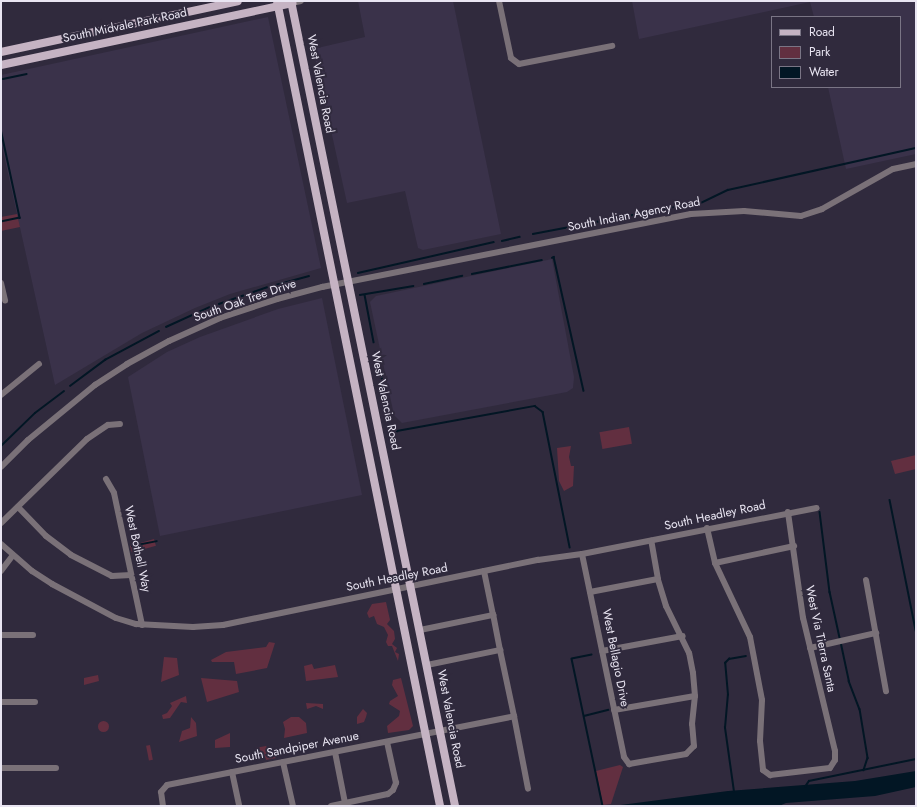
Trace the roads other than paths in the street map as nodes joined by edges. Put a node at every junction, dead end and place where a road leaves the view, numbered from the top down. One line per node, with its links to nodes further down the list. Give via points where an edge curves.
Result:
1 (238, 1): 7 (main road, South Midvale Park Road)
2 (301, 1): 4 (street, South Midvale Park Road)
3 (499, 1): 6 (street, via 511,58 519,64)
4 (292, 2): 5 (main road, South Midvale Park Road); 9 (main road, West Valencia Road)
5 (278, 3): 8 (main road, South Midvale Park Road); 10 (main road)
6 (612, 46)
7 (1, 52)
8 (1, 65)
9 (321, 147): 10 (main road); 13 (main road, West Valencia Road)
10 (307, 150): 14 (main road)
11 (916, 164): 13 (street, South Indian Agency Road, via 893,169 822,209 801,216 744,211 691,214)
12 (1, 282): 15 (street)
13 (348, 282): 14 (street, South Oak Tree Drive); 18 (main road, West Valencia Road)
14 (334, 285): 19 (main road); 21 (street, South Oak Tree Drive, via 277,299 220,318 168,341 95,385 28,440)
15 (5, 300)
16 (39, 364): 17 (street)
17 (1, 394)
18 (377, 421): 19 (main road); 39 (main road, West Valencia Road)
19 (362, 423): 40 (main road)
20 (120, 424): 23 (street, via 108,424 87,440)
21 (1, 467)
22 (106, 479): 36 (street, West Bothell Way, via 114,493)
23 (18, 507): 26 (street); 36 (street, via 46,536 71,555 112,576)
24 (817, 508): 25 (street, South Headley Road)
25 (788, 512): 27 (street, South Headley Road); 30 (street, West Via Tierra Santa)
26 (1, 523)
27 (707, 528): 28 (street, South Headley Road); 33 (street)
28 (651, 541): 31 (street, South Headley Road); 37 (street)
29 (1, 544): 32 (street, South Headley Road)
30 (794, 546): 33 (street); 49 (street, West Via Tierra Santa, via 801,604)
31 (582, 554): 35 (street, South Headley Road); 41 (street, West Bellagio Drive)
32 (13, 555): 34 (street); 43 (street, South Headley Road, via 52,584 96,609 116,618)
33 (715, 563): 49 (street, West Via Tierra Santa, via 750,637 762,700 760,741 766,773 830,768 835,760 836,751)
34 (1, 572)
35 (484, 572): 39 (street, South Headley Road); 42 (street)
36 (131, 575): 43 (street, West Bothell Way)
37 (658, 579): 41 (street); 48 (street, via 666,606)
38 (866, 580): 45 (street)
39 (412, 588): 40 (street, South Headley Road); 44 (main road, West Valencia Road)
40 (396, 590): 43 (street, South Headley Road, via 223,625 193,627); 60 (main road)
41 (590, 592): 51 (street, West Bellagio Drive)
42 (493, 615): 44 (street); 50 (street)
43 (142, 624)
44 (420, 630): 52 (main road, West Valencia Road)
45 (876, 633): 49 (street); 53 (street)
46 (1, 635): 47 (street)
47 (33, 635)
48 (683, 636): 51 (street); 54 (street, via 690,653)
49 (810, 648)
50 (500, 650): 52 (street); 58 (street)
51 (602, 651): 57 (street, West Bellagio Drive)
52 (427, 665): 59 (main road, West Valencia Road)
53 (886, 691)
54 (695, 696): 57 (street); 57 (street, West Bellagio Drive, via 693,749 686,754 629,764 624,757)
55 (1, 702): 56 (street)
56 (35, 702)
57 (614, 710)
58 (514, 716): 59 (street, South Sandpiper Avenue); 67 (street)
59 (440, 732): 60 (street, South Sandpiper Avenue); 74 (main road, West Valencia Road)
60 (425, 733): 61 (street, South Sandpiper Avenue); 73 (main road)
61 (387, 742): 62 (street, South Sandpiper Avenue); 68 (street, via 396,783 395,791)
62 (335, 752): 63 (street, South Sandpiper Avenue); 68 (street)
63 (283, 762): 66 (street, South Sandpiper Avenue); 71 (street)
64 (1, 768): 65 (street)
65 (56, 768)
66 (232, 772): 69 (street, South Sandpiper Avenue, via 167,785 162,790); 70 (street)
67 (528, 789)
68 (345, 803): 72 (street)
69 (163, 806)
70 (239, 806)
71 (292, 806)
72 (331, 806)
73 (440, 806)
74 (455, 806)

